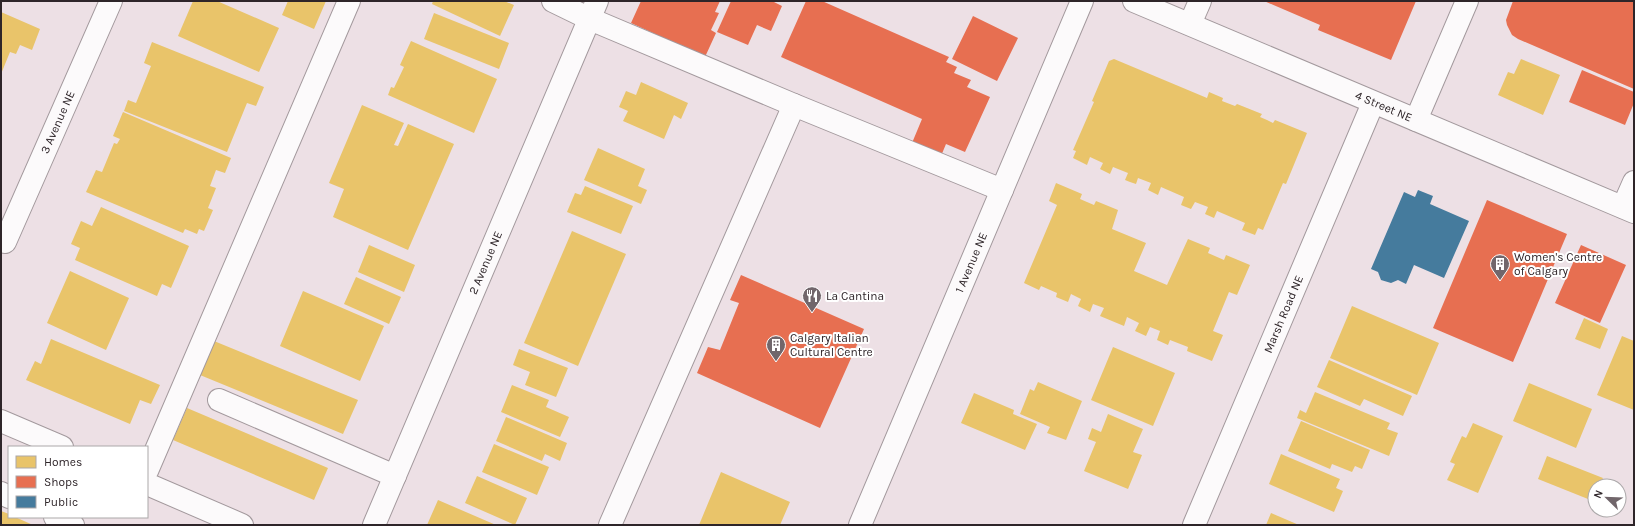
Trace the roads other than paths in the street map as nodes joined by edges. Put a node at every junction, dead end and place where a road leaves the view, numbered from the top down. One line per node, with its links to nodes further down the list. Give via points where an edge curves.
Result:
1 (111, 1): 16 (street, 3 Avenue NE)
2 (349, 1): 20 (street)
3 (553, 1): 8 (street)
4 (1082, 1): 14 (street, 1 Avenue NE)
5 (1134, 1): 9 (street, 4 Street NE)
6 (1200, 1): 9 (street)
7 (1467, 1): 12 (street)
8 (594, 10): 11 (street); 21 (street, 2 Avenue NE)
9 (1190, 24): 10 (street, 4 Street NE)
10 (1373, 103): 12 (street, 4 Street NE); 29 (street, Marsh Road NE)
11 (794, 105): 14 (street); 27 (street)
12 (1416, 120): 15 (street, 4 Street NE)
13 (1634, 182): 15 (street)
14 (1002, 190): 28 (street, 1 Avenue NE)
15 (1628, 210)
16 (5, 242)
17 (219, 400): 21 (street)
18 (1, 421): 19 (street)
19 (60, 446)
20 (148, 469)
21 (395, 476): 26 (street, 2 Avenue NE)
22 (148, 484): 25 (street)
23 (57, 518): 24 (street)
24 (73, 525)
25 (242, 525)
26 (374, 525)
27 (610, 525)
28 (860, 525)
29 (1194, 525)

